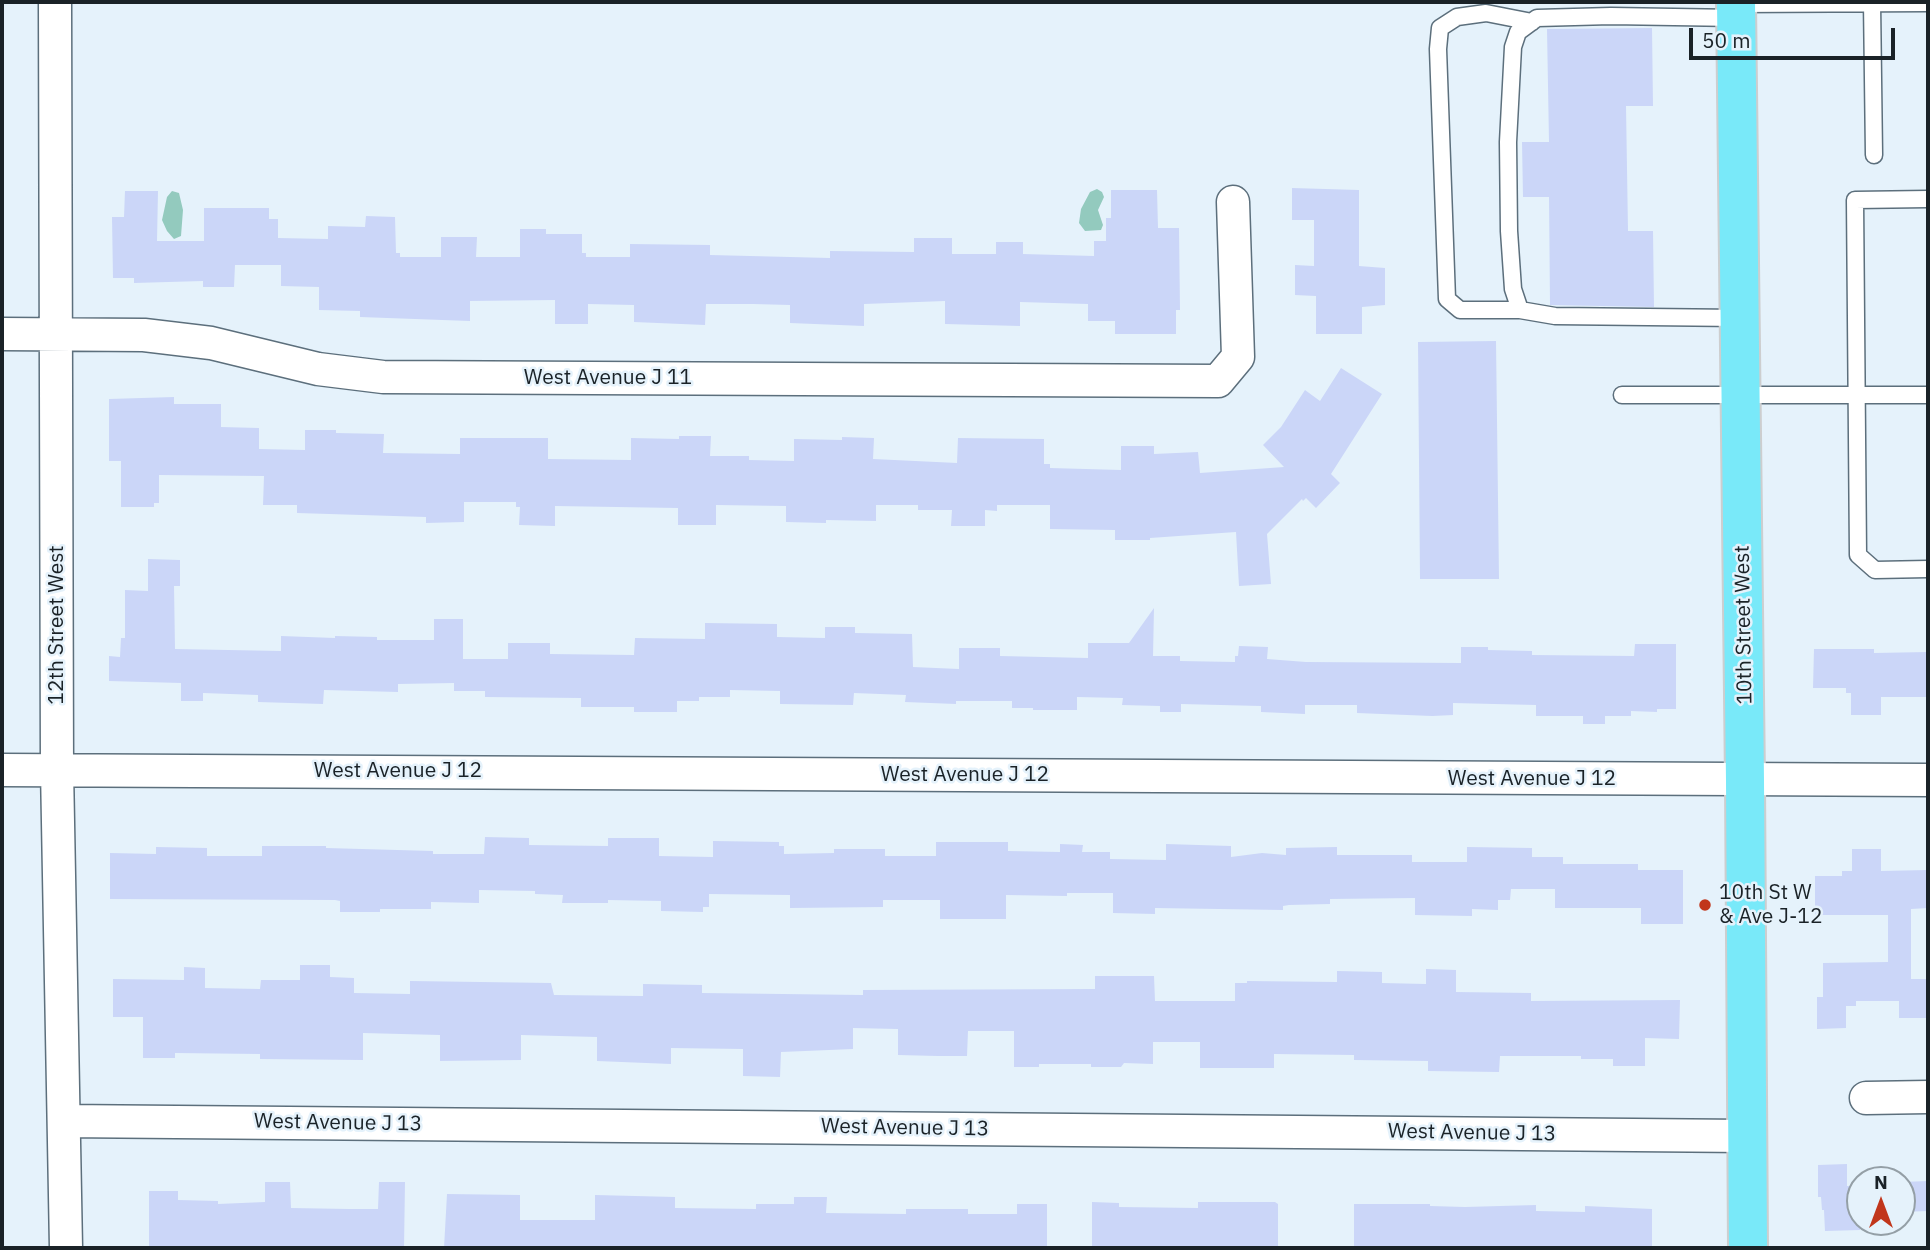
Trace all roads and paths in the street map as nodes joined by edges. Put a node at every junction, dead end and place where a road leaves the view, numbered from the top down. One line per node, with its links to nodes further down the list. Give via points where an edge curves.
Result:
1 (55, 2): 12 (street, 12th Street West)
2 (1872, 2): 3 (lane); 4 (lane); 6 (lane)
3 (1928, 3)
4 (1737, 8): 5 (lane, via 1537,18); 10 (main road, 10th Street West)
5 (1532, 22): 9 (lane, via 1518,32 1513,47 1508,142 1513,289); 9 (lane, via 1486,13 1457,17 1440,29 1438,49 1447,299 1460,310)
6 (1874, 155)
7 (1928, 199): 14 (lane, via 1855,200)
8 (1233, 202): 12 (street, West Avenue J 11, via 1238,357 1218,381 383,377 318,369 198,342 144,335)
9 (1520, 310): 10 (lane, via 1555,316)
10 (1740, 318): 13 (main road, 10th Street West)
11 (2, 334): 12 (street, West Avenue J 11)
12 (55, 334): 18 (street, 12th Street West)
13 (1741, 395): 14 (lane); 15 (lane); 21 (main road, 10th Street West)
14 (1858, 395): 16 (lane); 17 (lane, via 1858,555 1875,570)
15 (1622, 396)
16 (1928, 396)
17 (1928, 569)
18 (57, 769): 19 (street, West Avenue J 12); 21 (street, West Avenue J 12); 24 (street, 12th Street West)
19 (2, 770)
20 (1928, 780): 21 (street, West Avenue J 12)
21 (1745, 781): 25 (main road, 10th Street West)
22 (1928, 1097): 23 (street)
23 (1866, 1098)
24 (64, 1121): 25 (street, West Avenue J 13); 26 (street, 12th Street West)
25 (1746, 1136): 27 (main road, 10th Street West)
26 (66, 1248)
27 (1748, 1248)

